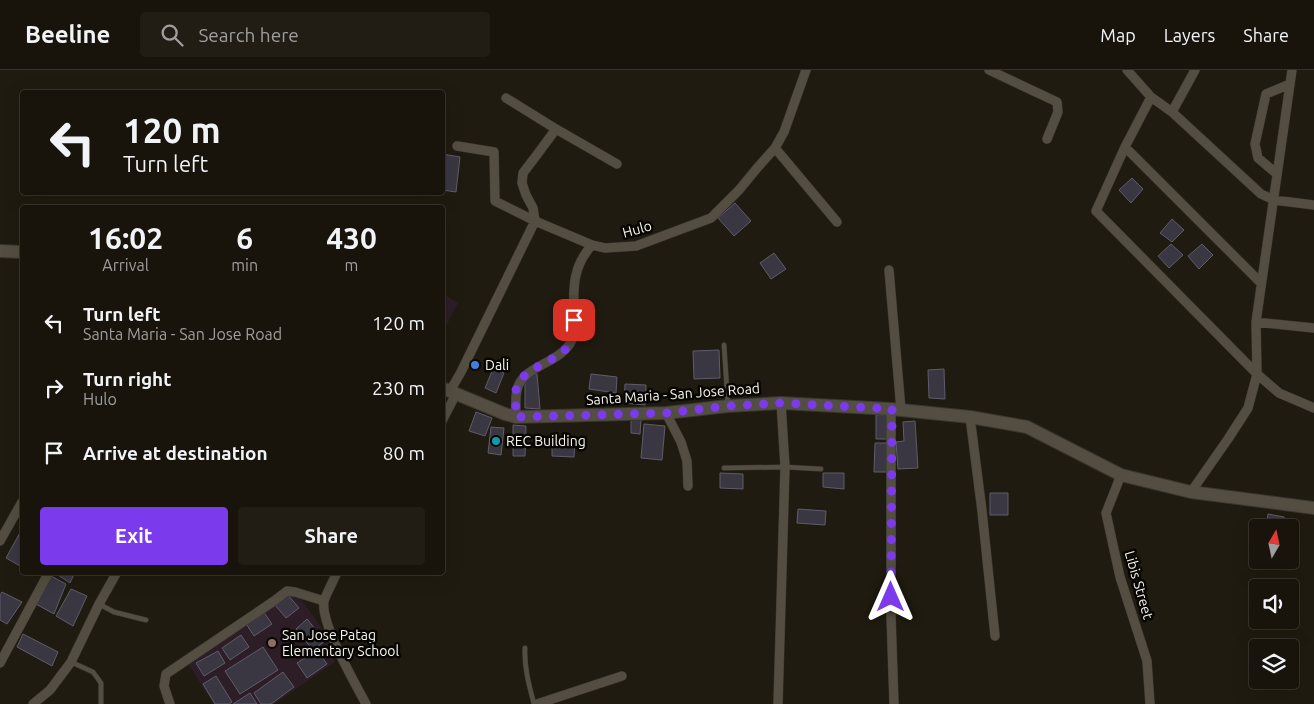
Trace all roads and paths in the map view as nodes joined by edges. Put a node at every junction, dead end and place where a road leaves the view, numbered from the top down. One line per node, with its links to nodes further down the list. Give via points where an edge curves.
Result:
1 (806, 70): 14 (street, Hulo)
2 (989, 70): 11 (street, via 1058,102 1058,112)
3 (1127, 70): 7 (street)
4 (1195, 70): 9 (street)
5 (1292, 70): 6 (street)
6 (1290, 84): 16 (street); 16 (street, via 1266,94 1255,144 1258,158)
7 (1151, 97): 9 (street); 13 (street)
8 (506, 98): 10 (street)
9 (1172, 112): 17 (street, via 1261,194)
10 (556, 128): 15 (street); 19 (street, via 522,173 522,183)
11 (1047, 139)
12 (457, 146): 19 (street, Hulo, via 494,152 495,200)
13 (1125, 147): 25 (street); 29 (street, via 1096,210)
14 (775, 148): 20 (street); 21 (street, Hulo, via 711,218 636,246 605,248)
15 (617, 164)
16 (1277, 174): 17 (street)
17 (1274, 200): 18 (street); 25 (street)
18 (1314, 205)
19 (535, 221): 21 (street, Hulo); 30 (street)
20 (837, 222)
21 (592, 245): 37 (street, via 575,273 574,334 558,356 526,374 521,381 516,389)
22 (0, 251): 23 (main road)
23 (20, 252)
24 (889, 270): 34 (street)
25 (1261, 283): 26 (street)
26 (1256, 322): 27 (street); 29 (street)
27 (1314, 328)
28 (724, 345): 32 (lane)
29 (1257, 374): 33 (street, via 1279,393); 44 (street, via 1248,408)
30 (450, 391): 35 (street); 37 (main road, Santa Maria - San Jose Road)
31 (781, 403): 32 (main road, Santa Maria - San Jose Road); 34 (main road, Santa Maria - San Jose Road); 39 (street)
32 (728, 406): 36 (main road, Santa Maria - San Jose Road)
33 (1314, 408)
34 (896, 409): 38 (main road, Santa Maria - San Jose Road); 65 (street, via 891,616)
35 (445, 410)
36 (666, 413): 37 (main road, Santa Maria - San Jose Road); 43 (street, via 682,442)
37 (516, 417)
38 (970, 417): 42 (main road, Santa Maria - San Jose Road, via 1027,427); 54 (street)
39 (785, 467): 40 (lane); 41 (lane); 64 (street)
40 (724, 468)
41 (821, 469)
42 (1121, 475): 44 (main road, Santa Maria - San Jose Road); 66 (street, Libis Street, via 1106,512 1120,577 1147,661)
43 (688, 486)
44 (1191, 492): 46 (main road, Santa Maria - San Jose Road)
45 (20, 506): 47 (street)
46 (1314, 508)
47 (0, 542)
48 (47, 575): 57 (street)
49 (115, 575): 52 (street)
50 (336, 575): 51 (street)
51 (324, 601): 61 (street, via 288,591 166,674 164,686); 62 (street, via 326,622)
52 (100, 604): 53 (lane, via 114,612); 56 (street)
53 (146, 620)
54 (995, 636)
55 (525, 648): 63 (lane, via 526,672)
56 (71, 662): 59 (street, via 50,690); 60 (lane, via 93,672 101,683)
57 (0, 663)
58 (622, 676): 63 (street)
59 (33, 704)
60 (101, 704)
61 (170, 704)
62 (366, 704)
63 (535, 704)
64 (778, 704)
65 (894, 704)
66 (1150, 704)

